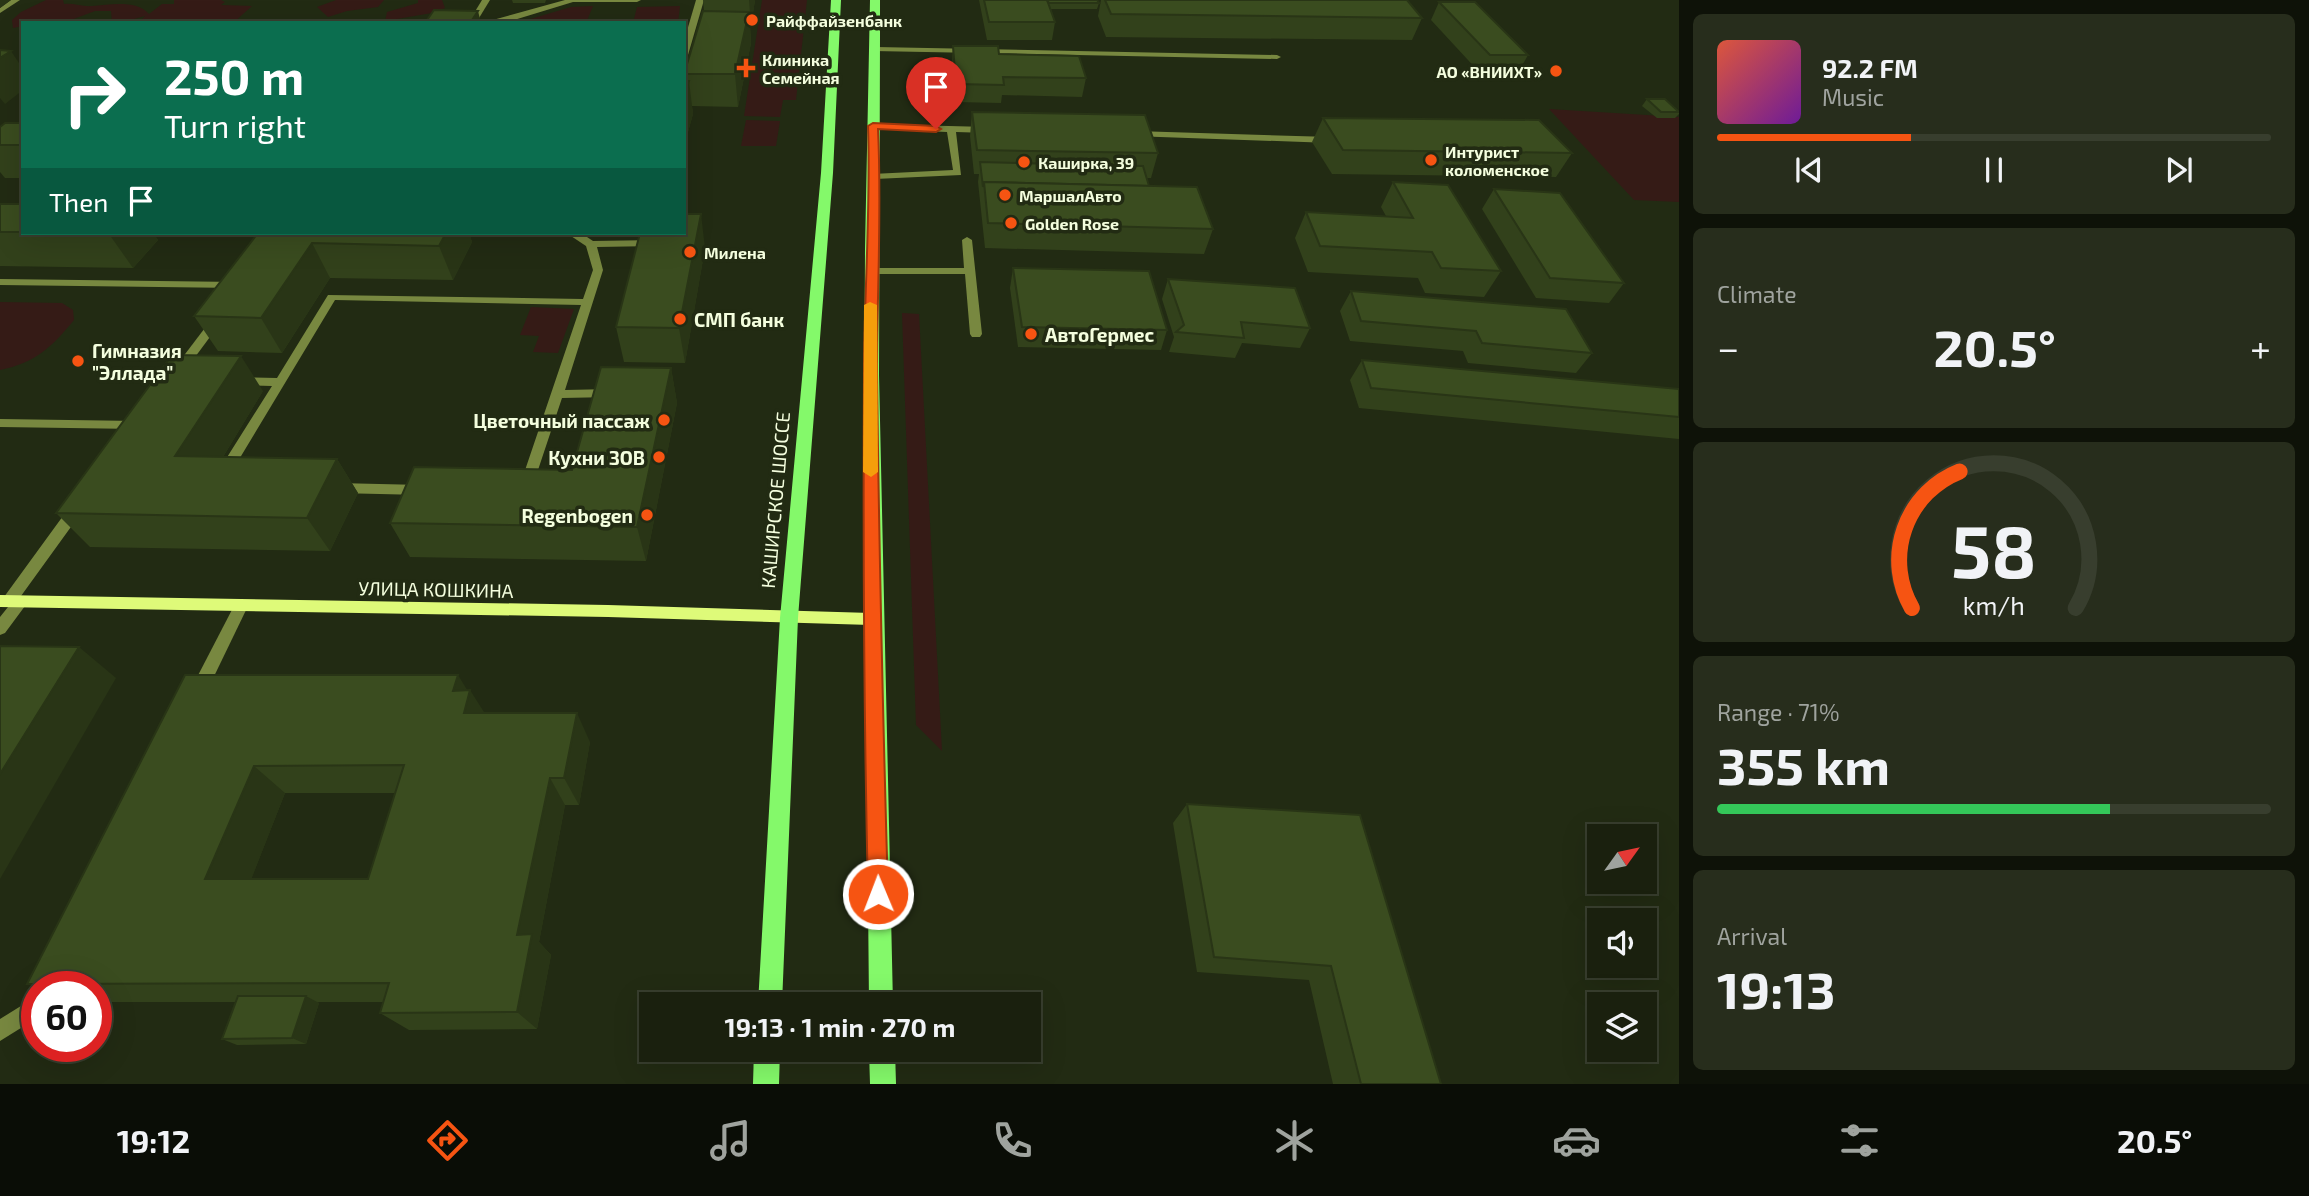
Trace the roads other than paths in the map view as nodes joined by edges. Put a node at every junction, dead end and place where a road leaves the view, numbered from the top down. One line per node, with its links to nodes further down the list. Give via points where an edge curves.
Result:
1 (16, 0): 8 (lane)
2 (486, 0): 9 (lane)
3 (573, 0): 4 (lane); 10 (lane)
4 (637, 0)
5 (700, 0): 11 (lane)
6 (836, 0): 43 (main road, КАШИРСКОЕ ШОССЕ, via 827,173)
7 (875, 0): 12 (main road)
8 (0, 11)
9 (473, 21)
10 (510, 21)
11 (686, 48)
12 (876, 49): 13 (lane); 14 (main road)
13 (1277, 57)
14 (873, 126): 15 (lane); 19 (main road)
15 (951, 129): 16 (lane); 19 (lane, via 958,173)
16 (1006, 130)
17 (1127, 134): 18 (lane)
18 (1343, 140)
19 (875, 176): 24 (main road)
20 (577, 235): 23 (lane)
21 (967, 240): 25 (lane)
22 (672, 242): 23 (lane)
23 (591, 244): 27 (lane, via 598,270)
24 (870, 271): 25 (lane); 44 (main road)
25 (968, 271): 28 (lane)
26 (0, 282): 29 (lane, via 239,290 172,380)
27 (587, 302): 31 (lane, via 332,297); 33 (lane)
28 (976, 334)
29 (185, 380)
30 (226, 381): 31 (lane)
31 (280, 382): 36 (lane, via 216,486)
32 (613, 393): 33 (lane)
33 (557, 394): 39 (lane, via 525,492)
34 (0, 422): 35 (lane)
35 (137, 426)
36 (230, 486)
37 (326, 488): 38 (lane)
38 (431, 491)
39 (511, 492)
40 (80, 503): 41 (lane)
41 (10, 601): 42 (main road, УЛИЦА КОШКИНА); 45 (lane)
42 (241, 606): 43 (main road, УЛИЦА КОШКИНА); 46 (lane)
43 (789, 618): 44 (main road, УЛИЦА КОШКИНА); 47 (main road, КАШИРСКОЕ ШОССЕ)
44 (871, 620): 48 (main road)
45 (0, 629)
46 (192, 705)
47 (771, 992)
48 (881, 992)
49 (21, 1017): 50 (lane)
50 (0, 1031)
51 (767, 1062): 53 (main road)
52 (882, 1062): 54 (main road)
53 (766, 1084)
54 (883, 1084)

